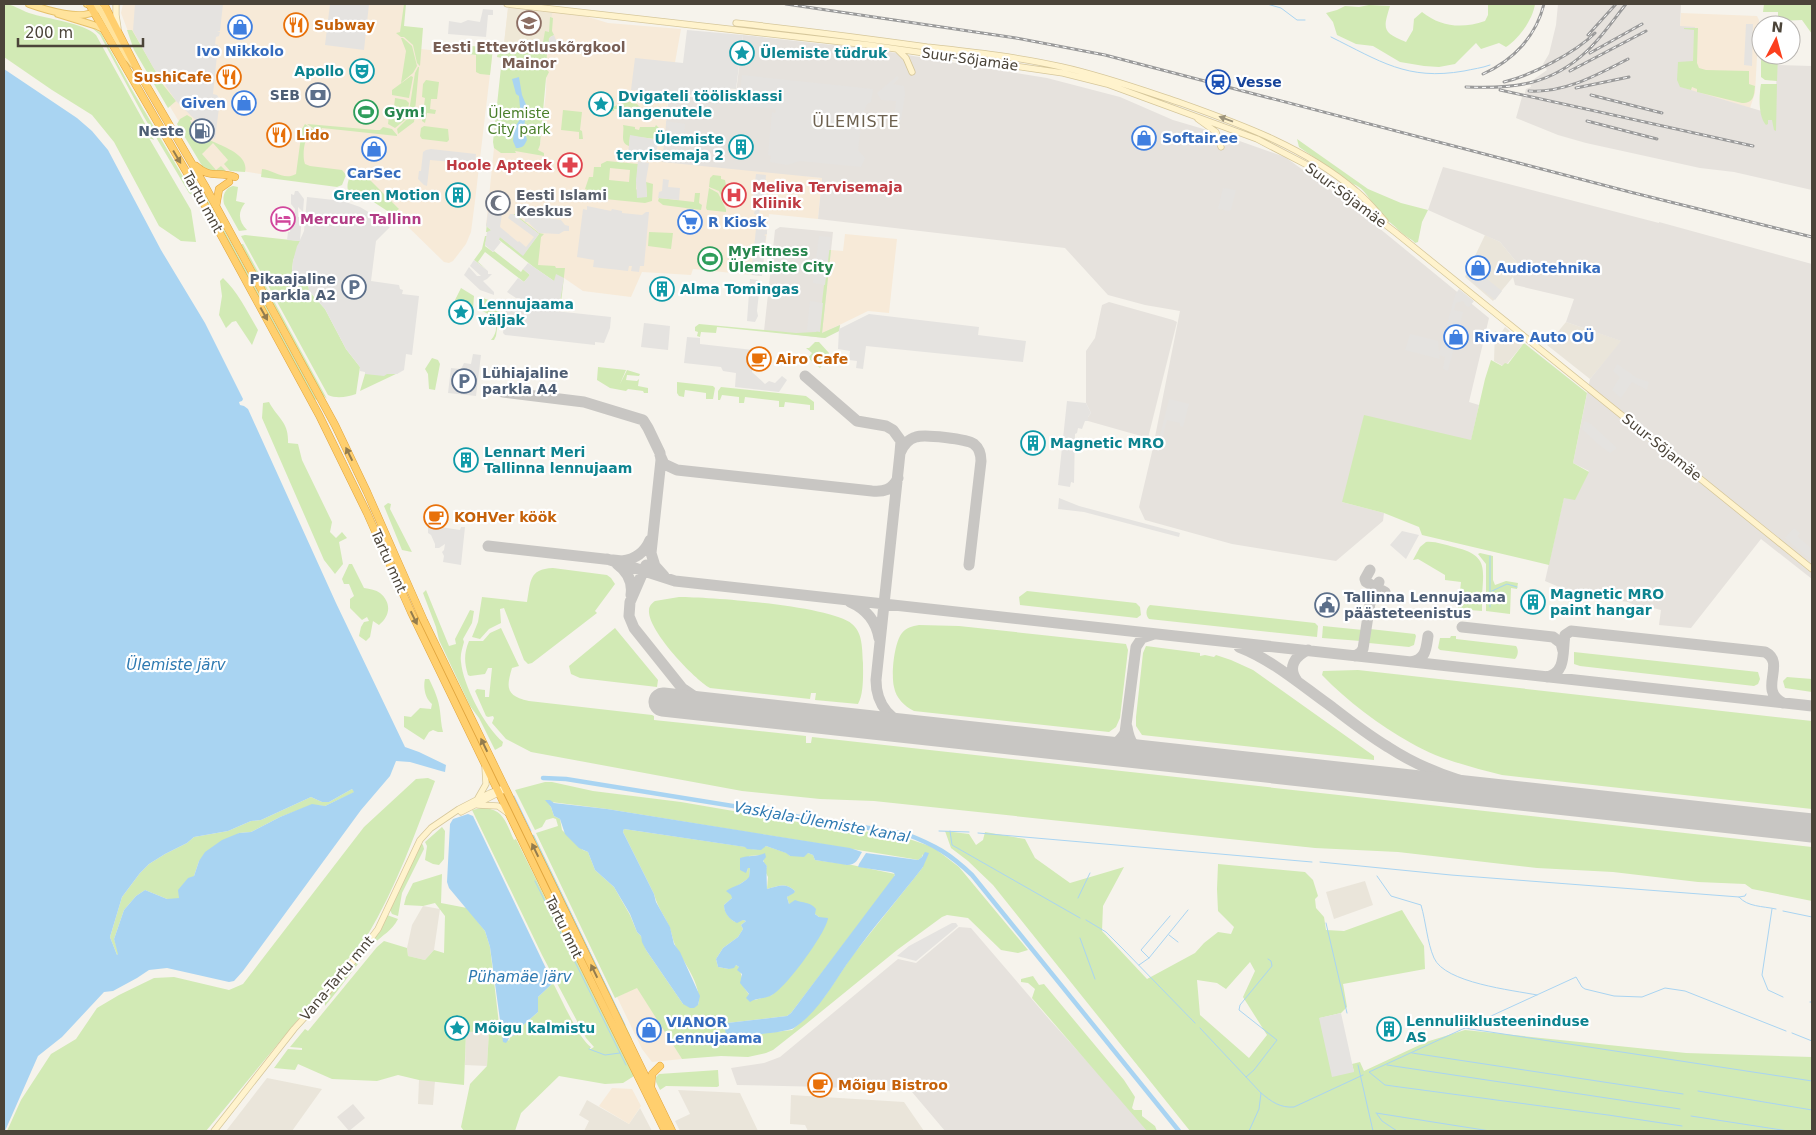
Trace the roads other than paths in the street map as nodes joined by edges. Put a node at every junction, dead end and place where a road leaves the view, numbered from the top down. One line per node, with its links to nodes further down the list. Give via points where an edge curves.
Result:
1 (29, 4): 6 (main road)
2 (89, 4): 5 (highway, Tartu mnt)
3 (116, 4): 8 (main road)
4 (507, 4): 7 (main road, Suur-Sõjamäe)
5 (100, 7): 6 (main road, via 78,16); 8 (highway, Tartu mnt); 9 (highway, Tartu mnt); 11 (main road, via 126,57)
6 (51, 10): 9 (main road)
7 (736, 26): 10 (main road, Suur-Sõjamäe); 19 (main road, Suur-Sõjamäe, one-way to 7, via 1322,165 1258,132 1108,79 1028,60 884,40)
8 (118, 30): 11 (highway, Tartu mnt)
9 (105, 31): 16 (highway, Tartu mnt, one-way to 16)
10 (896, 49): 12 (main road, via 906,58); 13 (main road, Suur-Sõjamäe, via 1063,73 1107,84)
11 (138, 71): 15 (highway, Tartu mnt)
12 (912, 72)
13 (1192, 114): 14 (main road, via 1216,132); 20 (main road, Suur-Sõjamäe, via 1250,135 1288,154)
14 (1221, 147)
15 (190, 160): 17 (highway, Tartu mnt); 21 (highway, via 205,173 228,174 232,179 219,189)
16 (191, 180): 17 (highway); 18 (highway, Tartu mnt)
17 (205, 186): 18 (highway); 21 (highway, Tartu mnt)
18 (200, 196): 24 (highway, Tartu mnt, one-way to 24, via 327,431)
19 (1362, 197): 20 (main road); 22 (main road, Suur-Sõjamäe)
20 (1357, 203): 22 (main road, Suur-Sõjamäe)
21 (216, 206): 25 (highway, Tartu mnt, one-way to 21, via 367,492)
22 (1395, 232): 23 (main road, Suur-Sõjamäe)
23 (1812, 569)
24 (483, 760): 25 (highway, Tartu mnt); 26 (main road, via 486,784)
25 (501, 791): 26 (main road, Vana-Tartu mnt); 27 (main road, Vana-Tartu mnt); 28 (highway, Tartu mnt); 31 (highway, Tartu mnt, one-way to 25)
26 (477, 799): 29 (main road, Vana-Tartu mnt)
27 (474, 806): 28 (main road, via 498,806); 29 (main road, Vana-Tartu mnt)
28 (510, 815): 33 (highway, Tartu mnt)
29 (445, 818): 32 (main road, Vana-Tartu mnt, via 426,832 416,846 386,911 366,945 336,984 294,1029)
30 (660, 1066): 31 (highway, via 651,1075)
31 (651, 1088): 34 (highway, Tartu mnt)
32 (214, 1131)
33 (665, 1131)
34 (672, 1131)

